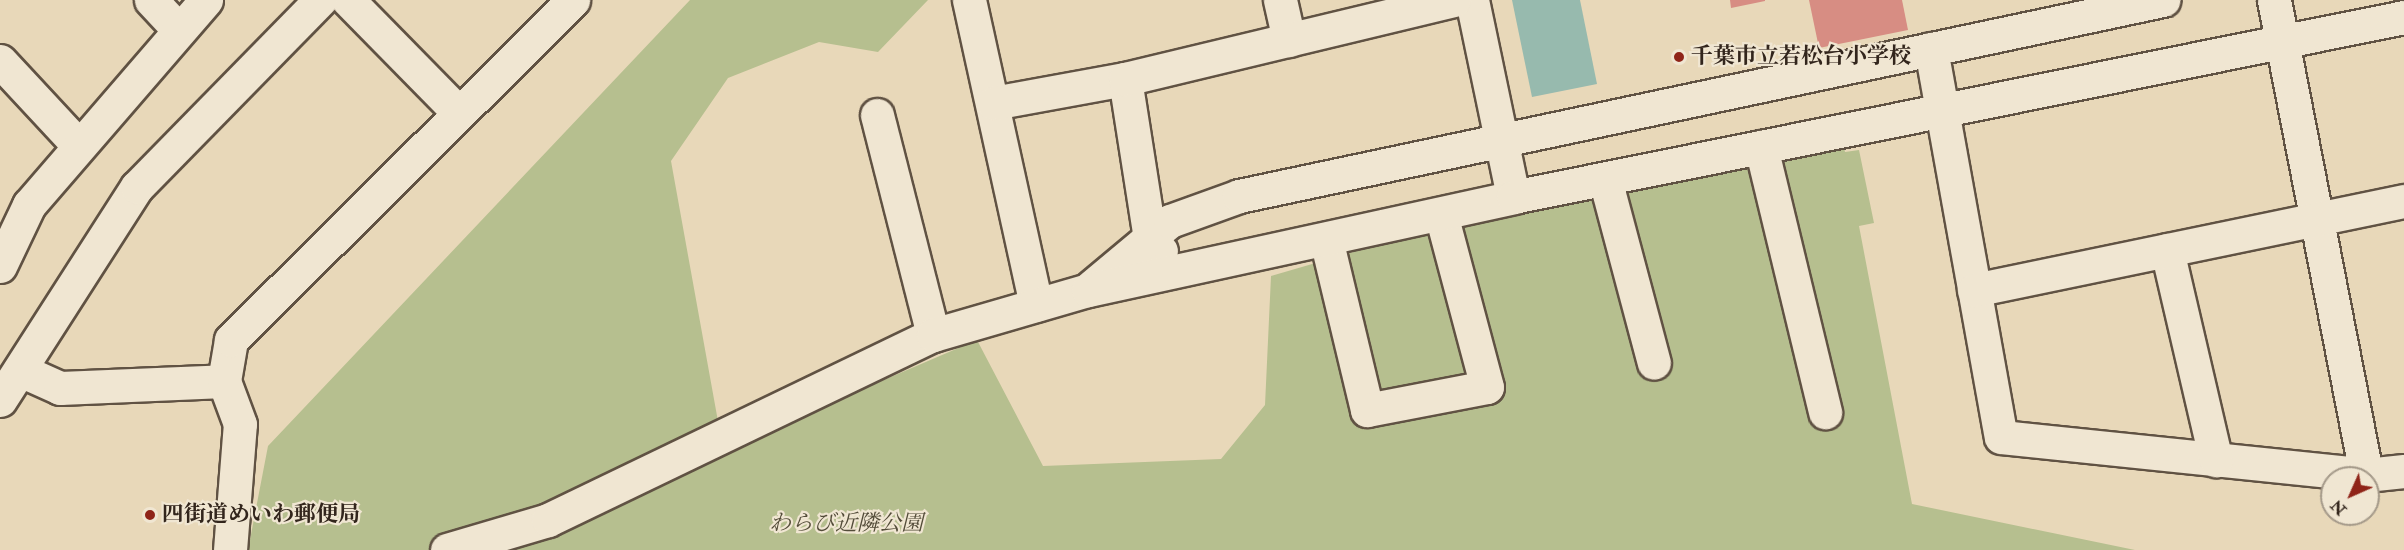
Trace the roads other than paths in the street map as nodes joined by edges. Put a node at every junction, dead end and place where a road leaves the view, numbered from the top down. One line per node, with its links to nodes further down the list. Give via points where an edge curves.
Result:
1 (151, 0): 13 (street)
2 (206, 0): 13 (street)
3 (320, 0): 41 (street, via 137,187)
4 (348, 0): 21 (street)
5 (573, 0): 21 (street)
6 (969, 0): 19 (street)
7 (1280, 0): 14 (street)
8 (1454, 0): 14 (street)
9 (1472, 0): 23 (street)
10 (2163, 0): 16 (street)
11 (2274, 0): 15 (street)
12 (2404, 17): 15 (street)
13 (179, 30): 24 (street)
14 (1289, 40): 18 (street)
15 (2283, 42): 20 (street); 30 (street)
16 (1931, 49): 20 (street); 23 (street)
17 (0, 61): 24 (street)
18 (1125, 80): 19 (street); 31 (street)
19 (993, 103): 38 (street)
20 (1941, 111): 25 (street); 36 (street)
21 (459, 114): 42 (street, via 231,340)
22 (877, 115): 39 (street)
23 (1503, 140): 27 (street); 31 (street, via 1239,196 1170,221)
24 (78, 145): 34 (street, via 29,205)
25 (1761, 147): 26 (street); 44 (street)
26 (1605, 179): 27 (street); 40 (street)
27 (1513, 197): 29 (street)
28 (2404, 201): 30 (street)
29 (1441, 214): 32 (street); 32 (street, via 1487,387 1367,410)
30 (2317, 219): 33 (street); 46 (street)
31 (1150, 239): 35 (street); 37 (street)
32 (1326, 239): 35 (street)
33 (2167, 250): 36 (street); 45 (street)
34 (0, 266)
35 (1179, 271): 37 (street)
36 (1974, 290): 45 (street, via 2001,437)
37 (1088, 291): 38 (street)
38 (1036, 305): 39 (street)
39 (933, 335): 51 (street, via 548,520)
40 (1654, 363)
41 (20, 370): 42 (street, via 60,388); 43 (street)
42 (224, 381): 50 (street, via 240,424)
43 (0, 400)
44 (1825, 412)
45 (2216, 460): 47 (street)
46 (2364, 466)
47 (2320, 470)
48 (2404, 471): 49 (street)
49 (2380, 474)
50 (230, 550)
51 (447, 550)

